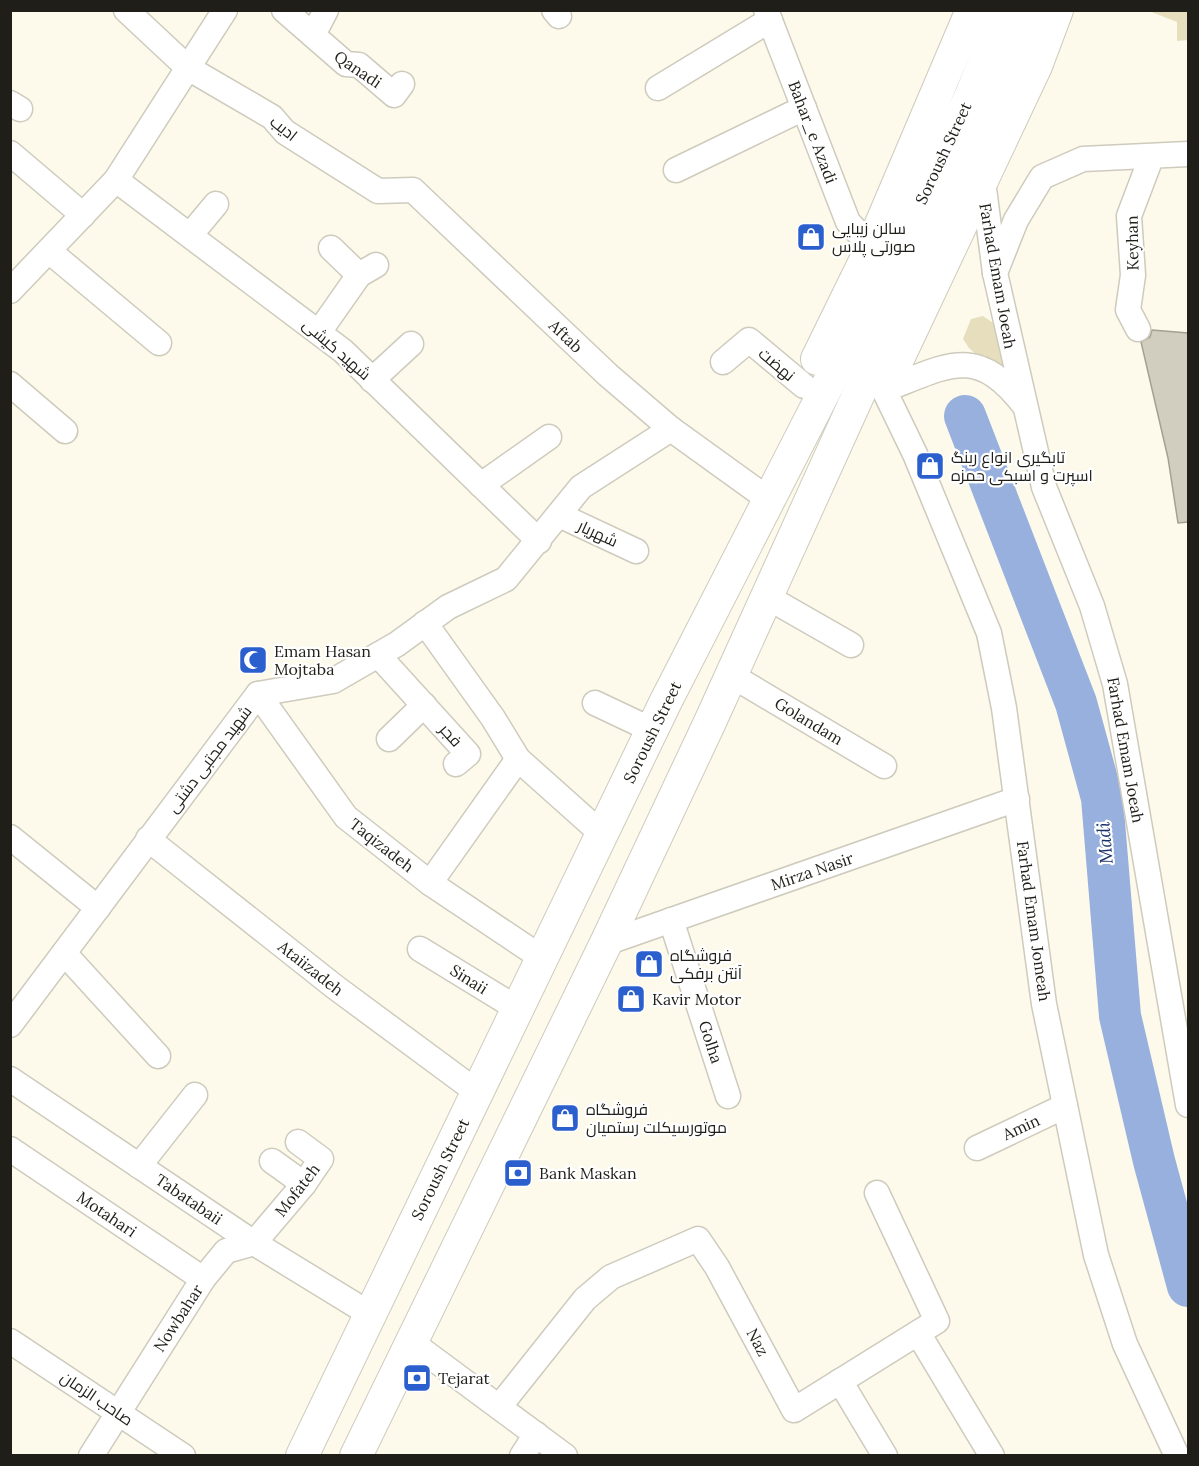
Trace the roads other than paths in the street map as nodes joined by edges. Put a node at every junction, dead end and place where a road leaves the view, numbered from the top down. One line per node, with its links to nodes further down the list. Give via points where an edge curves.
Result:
1 (126, 10): 11 (street, ادیب)
2 (225, 10): 11 (street)
3 (284, 10): 10 (street, Qanadi)
4 (326, 10): 10 (street)
5 (972, 10): 25 (main road)
6 (1005, 10): 56 (main road, Soroush Street, via 972,93 905,234)
7 (1033, 10): 57 (main road, Soroush Street, via 995,107 925,248)
8 (1058, 10): 20 (main road)
9 (768, 15): 13 (street); 14 (street, Bahar_e Azadi)
10 (313, 35): 12 (street, Qanadi, via 346,64 358,66 394,95)
11 (188, 68): 19 (street); 21 (street, ادیب, via 272,117 285,132)
12 (402, 84)
13 (658, 88)
14 (804, 108): 18 (street); 25 (street, Bahar_e Azadi, via 848,222)
15 (10, 153): 23 (street)
16 (1188, 154): 17 (street)
17 (1151, 158): 28 (street, via 1083,159 1042,177 1016,220); 30 (street, Keyhan, via 1129,216 1133,275 1128,310)
18 (676, 170)
19 (116, 180): 23 (street); 24 (street, شهید کیشی)
20 (982, 181): 28 (street, Farhad Emam Joeah); 38 (main road)
21 (378, 191): 40 (street, Aftab, via 413,190 608,375)
22 (216, 204): 24 (street)
23 (83, 215): 27 (street)
24 (191, 234): 31 (street, شهید کیشی)
25 (871, 246): 37 (main road)
26 (331, 248): 31 (street, via 368,270)
27 (49, 251): 29 (street); 32 (street)
28 (995, 273): 39 (street, Farhad Emam Joeah)
29 (10, 291)
30 (1138, 329)
31 (319, 332): 35 (street, شهید کیشی)
32 (159, 344)
33 (411, 344): 35 (street)
34 (723, 362): 37 (street, نهضت, via 749,340)
35 (372, 380): 43 (street, شهید کیشی)
36 (10, 384): 41 (street)
37 (804, 386): 44 (main road)
38 (884, 390): 39 (street, Farhad Emam Joeah, via 960,364 978,366 1006,382); 48 (main road); 62 (street, Farhad Emam Jomeah, via 915,454 989,633)
39 (1024, 405): 80 (street, Farhad Emam Joeah, via 1044,487 1092,606 1115,684)
40 (671, 429): 44 (street, Aftab); 45 (street, شهید مجتبی دشتی, via 581,487)
41 (65, 431)
42 (549, 437): 43 (street)
43 (481, 484): 46 (street, شهید کیشی)
44 (757, 491): 56 (main road)
45 (559, 515): 46 (street, شهید مجتبی دشتی); 47 (street, شهریار)
46 (539, 541): 49 (street, شهید مجتبی دشتی, via 507,579 448,607)
47 (636, 551)
48 (774, 601): 50 (street); 52 (main road)
49 (425, 623): 51 (street, شهید مجتبی دشتی); 59 (street)
50 (852, 645)
51 (378, 654): 53 (street, شهید مجتبی دشتی, via 333,681); 55 (street, فجر)
52 (734, 677): 57 (main road); 61 (street, Golandam)
53 (258, 694): 65 (street, شهید مجتبی دشتی); 66 (street, Taqizadeh, via 346,817)
54 (595, 704): 56 (street)
55 (424, 705): 58 (street); 60 (street, فجر, via 468,754)
56 (659, 717): 63 (main road, Soroush Street)
57 (711, 722): 69 (main road, Soroush Street)
58 (389, 739)
59 (518, 759): 63 (street); 66 (street)
60 (456, 764)
61 (884, 766)
62 (1017, 799): 68 (street, Mirza Nasir); 81 (street, Farhad Emam Jomeah, via 1044,1004)
63 (602, 834): 72 (main road, Soroush Street)
64 (10, 837): 67 (street)
65 (148, 839): 67 (street, شهید مجتبی دشتی); 77 (street, Ataiizadeh, via 335,987)
66 (430, 883): 72 (street, Taqizadeh)
67 (98, 908): 71 (street, شهید مجتبی دشتی)
68 (671, 920): 69 (street, Mirza Nasir); 79 (street, Golha)
69 (606, 943): 94 (main road, Soroush Street)
70 (420, 949): 73 (street, Sinaii)
71 (64, 953): 74 (street, شهید مجتبی دشتی); 75 (street)
72 (542, 958): 73 (main road, Soroush Street)
73 (518, 1009): 77 (main road, Soroush Street)
74 (10, 1025)
75 (158, 1056)
76 (10, 1079): 86 (street, Tabatabaii)
77 (477, 1092): 91 (main road, Soroush Street)
78 (195, 1095): 86 (street)
79 (728, 1096)
80 (1188, 1105)
81 (1065, 1106): 83 (street, Amin); 107 (street, Farhad Emam Jomeah, via 1103,1277 1125,1344)
82 (298, 1142): 87 (street, Mofateh, via 321,1159)
83 (977, 1148)
84 (10, 1149): 90 (street, Motahari)
85 (272, 1161): 87 (street)
86 (139, 1166): 89 (street, Tabatabaii)
87 (304, 1184): 89 (street, Mofateh)
88 (877, 1193): 92 (street, Naz, via 937,1321)
89 (254, 1242): 90 (street, Nowbahar, via 226,1251); 91 (street, Tabatabaii)
90 (203, 1279): 97 (street, Nowbahar)
91 (370, 1314): 101 (main road, Soroush Street)
92 (918, 1333): 95 (street, Naz); 106 (street)
93 (10, 1341): 97 (street, صاحب الزمان)
94 (411, 1342): 96 (street); 102 (main road, Soroush Street)
95 (840, 1381): 96 (street, Naz, via 794,1410 698,1239 611,1277 585,1299); 105 (street)
96 (499, 1407): 98 (street)
97 (118, 1412): 99 (street, Nowbahar); 100 (street, صاحب الزمان)
98 (536, 1434): 103 (street); 104 (street)
99 (91, 1455)
100 (183, 1455)
101 (302, 1455)
102 (356, 1455)
103 (522, 1455)
104 (565, 1455)
105 (885, 1455)
106 (992, 1455)
107 (1177, 1455)

